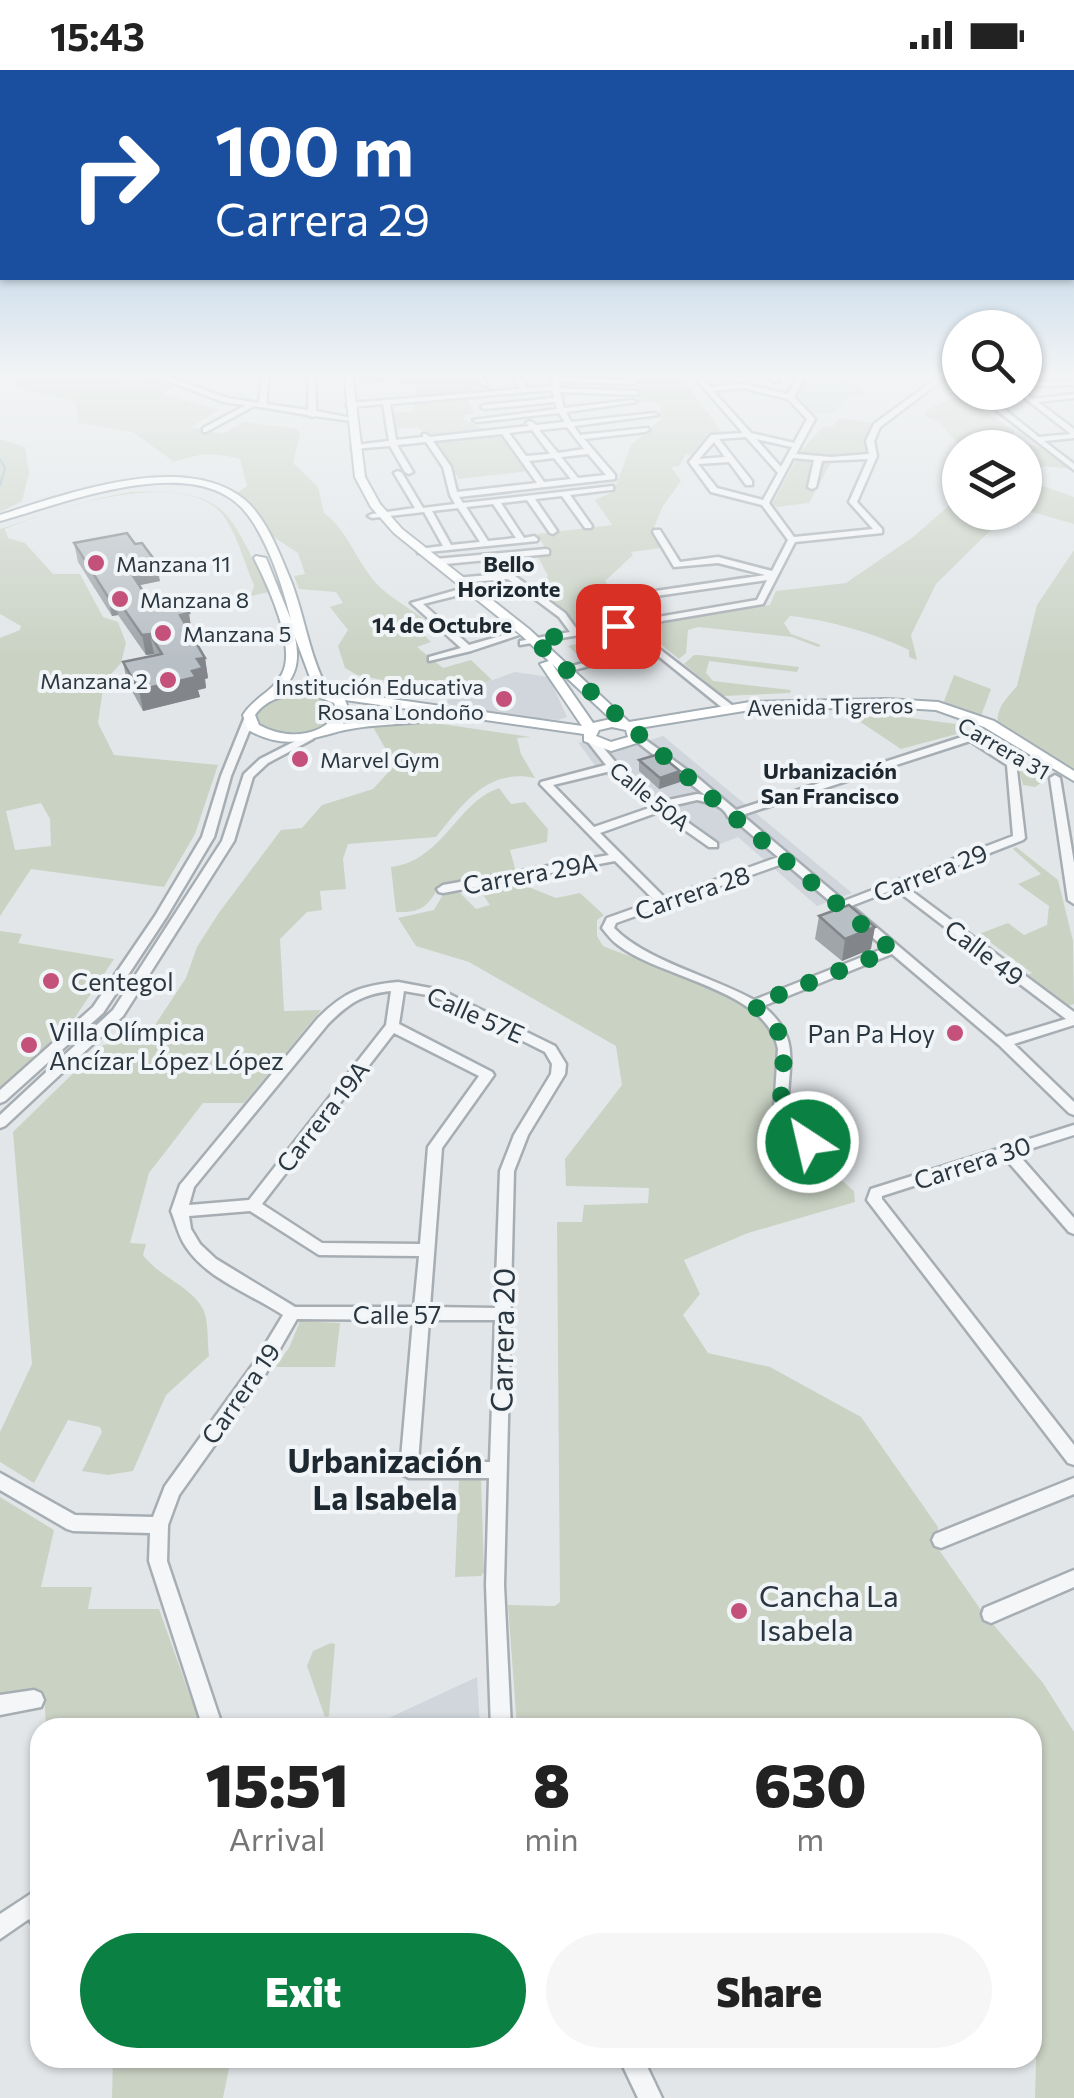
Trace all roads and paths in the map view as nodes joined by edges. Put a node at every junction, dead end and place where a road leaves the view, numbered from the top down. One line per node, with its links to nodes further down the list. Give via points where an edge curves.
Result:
1 (349, 467): 26 (main road, via 357,497)
2 (358, 467): 26 (main road)
3 (402, 467): 25 (street)
4 (446, 467): 20 (street)
5 (529, 467): 15 (street)
6 (561, 467): 17 (street)
7 (604, 467): 17 (street, via 612,477)
8 (697, 467): 16 (street)
9 (737, 467): 16 (street, via 749,483)
10 (776, 467): 14 (street)
11 (784, 467): 14 (street)
12 (816, 467): 18 (street)
13 (869, 467): 33 (street, via 854,502 878,532)
14 (781, 472): 23 (street)
15 (542, 485): 17 (street); 20 (street)
16 (710, 486): 23 (street)
17 (570, 487): 19 (street); 21 (street); 28 (street)
18 (812, 487)
19 (610, 488)
20 (454, 494): 24 (street)
21 (529, 497): 22 (street); 29 (street)
22 (495, 500): 24 (street); 32 (street)
23 (765, 503): 33 (street)
24 (461, 505): 25 (street); 34 (street)
25 (423, 509): 26 (street); 35 (street)
26 (377, 515): 36 (main road); 42 (main road)
27 (0, 522): 45 (main road, via 126,484 181,482 224,492 242,502 282,574); 51 (main road, via 130,488 176,486 222,498 238,514 283,613 289,673)
28 (588, 526)
29 (554, 530)
30 (656, 532): 40 (street, via 676,565 718,560)
31 (534, 539): 32 (street)
32 (521, 540): 34 (street)
33 (792, 540): 40 (street)
34 (485, 544): 35 (street)
35 (448, 548): 36 (street)
36 (421, 551): 38 (main road)
37 (546, 552): 38 (street)
38 (435, 562): 42 (main road)
39 (492, 563): 41 (street)
40 (774, 575): 43 (street, via 760,602); 43 (street, via 624,598)
41 (509, 576): 42 (street); 44 (street, via 562,615)
42 (459, 586): 46 (main road); 46 (main road); 47 (street, via 416,604)
43 (618, 626): 44 (street)
44 (575, 634): 46 (street)
45 (302, 642): 50 (main road, via 310,674); 52 (main road, via 326,679)
46 (527, 642): 47 (street); 49 (main road)
47 (468, 649): 48 (street)
48 (432, 659)
49 (558, 667): 53 (street, via 653,647); 56 (main road); 57 (main road)
50 (326, 694): 51 (main road); 52 (main road); 55 (main road, via 344,709)
51 (268, 696): 54 (main road, via 252,707)
52 (380, 700): 57 (main road)
53 (729, 708): 56 (main road, Avenida Tigreros); 60 (main road, Avenida Tigreros, via 886,703 952,709 990,724)
54 (249, 719): 58 (main road, via 272,736); 83 (street, via 208,837 144,942 98,1010)
55 (331, 729): 57 (main road, via 425,717); 58 (main road)
56 (631, 730): 57 (main road, via 604,723); 57 (main road, via 621,746); 61 (main road, Carrera 31, via 729,716 936,714 980,729); 63 (street)
57 (586, 732): 59 (street, Calle 50A)
58 (309, 737): 85 (street, via 248,776 228,842 118,1013)
59 (612, 767): 65 (street, Calle 50A); 67 (street, via 545,784)
60 (1074, 777)
61 (1054, 778): 62 (main road, Carrera 31); 73 (street)
62 (1074, 786)
63 (705, 790): 64 (street)
64 (719, 803): 65 (street, via 697,797); 66 (street)
65 (662, 806): 67 (street); 68 (street, Calle 50A)
66 (732, 815): 70 (street); 71 (street, Carrera 29, via 971,737 1012,764 1019,838)
67 (592, 832): 69 (street)
68 (713, 845)
69 (617, 857): 72 (street, Carrera 29A); 74 (street)
70 (785, 860): 74 (street, Carrera 28); 75 (street)
71 (897, 885): 75 (street, Carrera 29); 79 (street, Calle 49)
72 (443, 889)
73 (1074, 900)
74 (662, 902): 78 (street, Carrera 28, via 610,921 610,934)
75 (841, 906): 76 (street)
76 (892, 950): 78 (street); 81 (street)
77 (398, 986): 80 (street); 82 (street, Calle 57E, via 436,993 550,1049 558,1064); 90 (street, Calle 57E, via 340,1004 187,1185)
78 (753, 1005): 88 (street, via 784,1042 784,1118)
79 (1074, 1020): 81 (street)
80 (392, 1026): 89 (street, Carrera 19A); 92 (street, via 486,1075 435,1147)
81 (1004, 1042): 84 (street)
82 (554, 1084): 95 (street, Carrera 20, via 521,1135 507,1172)
83 (0, 1098)
84 (1074, 1110)
85 (0, 1124)
86 (1074, 1130): 87 (street, Carrera 30)
87 (1007, 1152): 91 (street); 96 (street, Carrera 30, via 876,1193 874,1200)
88 (832, 1165)
89 (253, 1206): 90 (street); 92 (street, via 320,1249)
90 (178, 1212): 93 (street, Carrera 19, via 196,1252)
91 (1074, 1228)
92 (425, 1250): 94 (street)
93 (292, 1313): 94 (street, Calle 57); 100 (street, Carrera 19, via 170,1491)
94 (420, 1314): 95 (street, Calle 57); 97 (street, via 409,1470)
95 (502, 1314): 97 (street, Carrera 20)
96 (1074, 1458)
97 (499, 1470): 107 (street, Carrera 20)
98 (0, 1482): 100 (street, via 73,1523)
99 (1074, 1486): 101 (street)
100 (159, 1525): 106 (street, Carrera 19, via 158,1562)
101 (941, 1540)
102 (1074, 1578): 103 (street)
103 (991, 1614)
104 (34, 1700): 105 (street)
105 (0, 1705)
106 (210, 1718)
107 (500, 1718)
108 (30, 1906): 109 (street)
109 (0, 1928)
110 (635, 2068): 111 (street)
111 (650, 2098)

